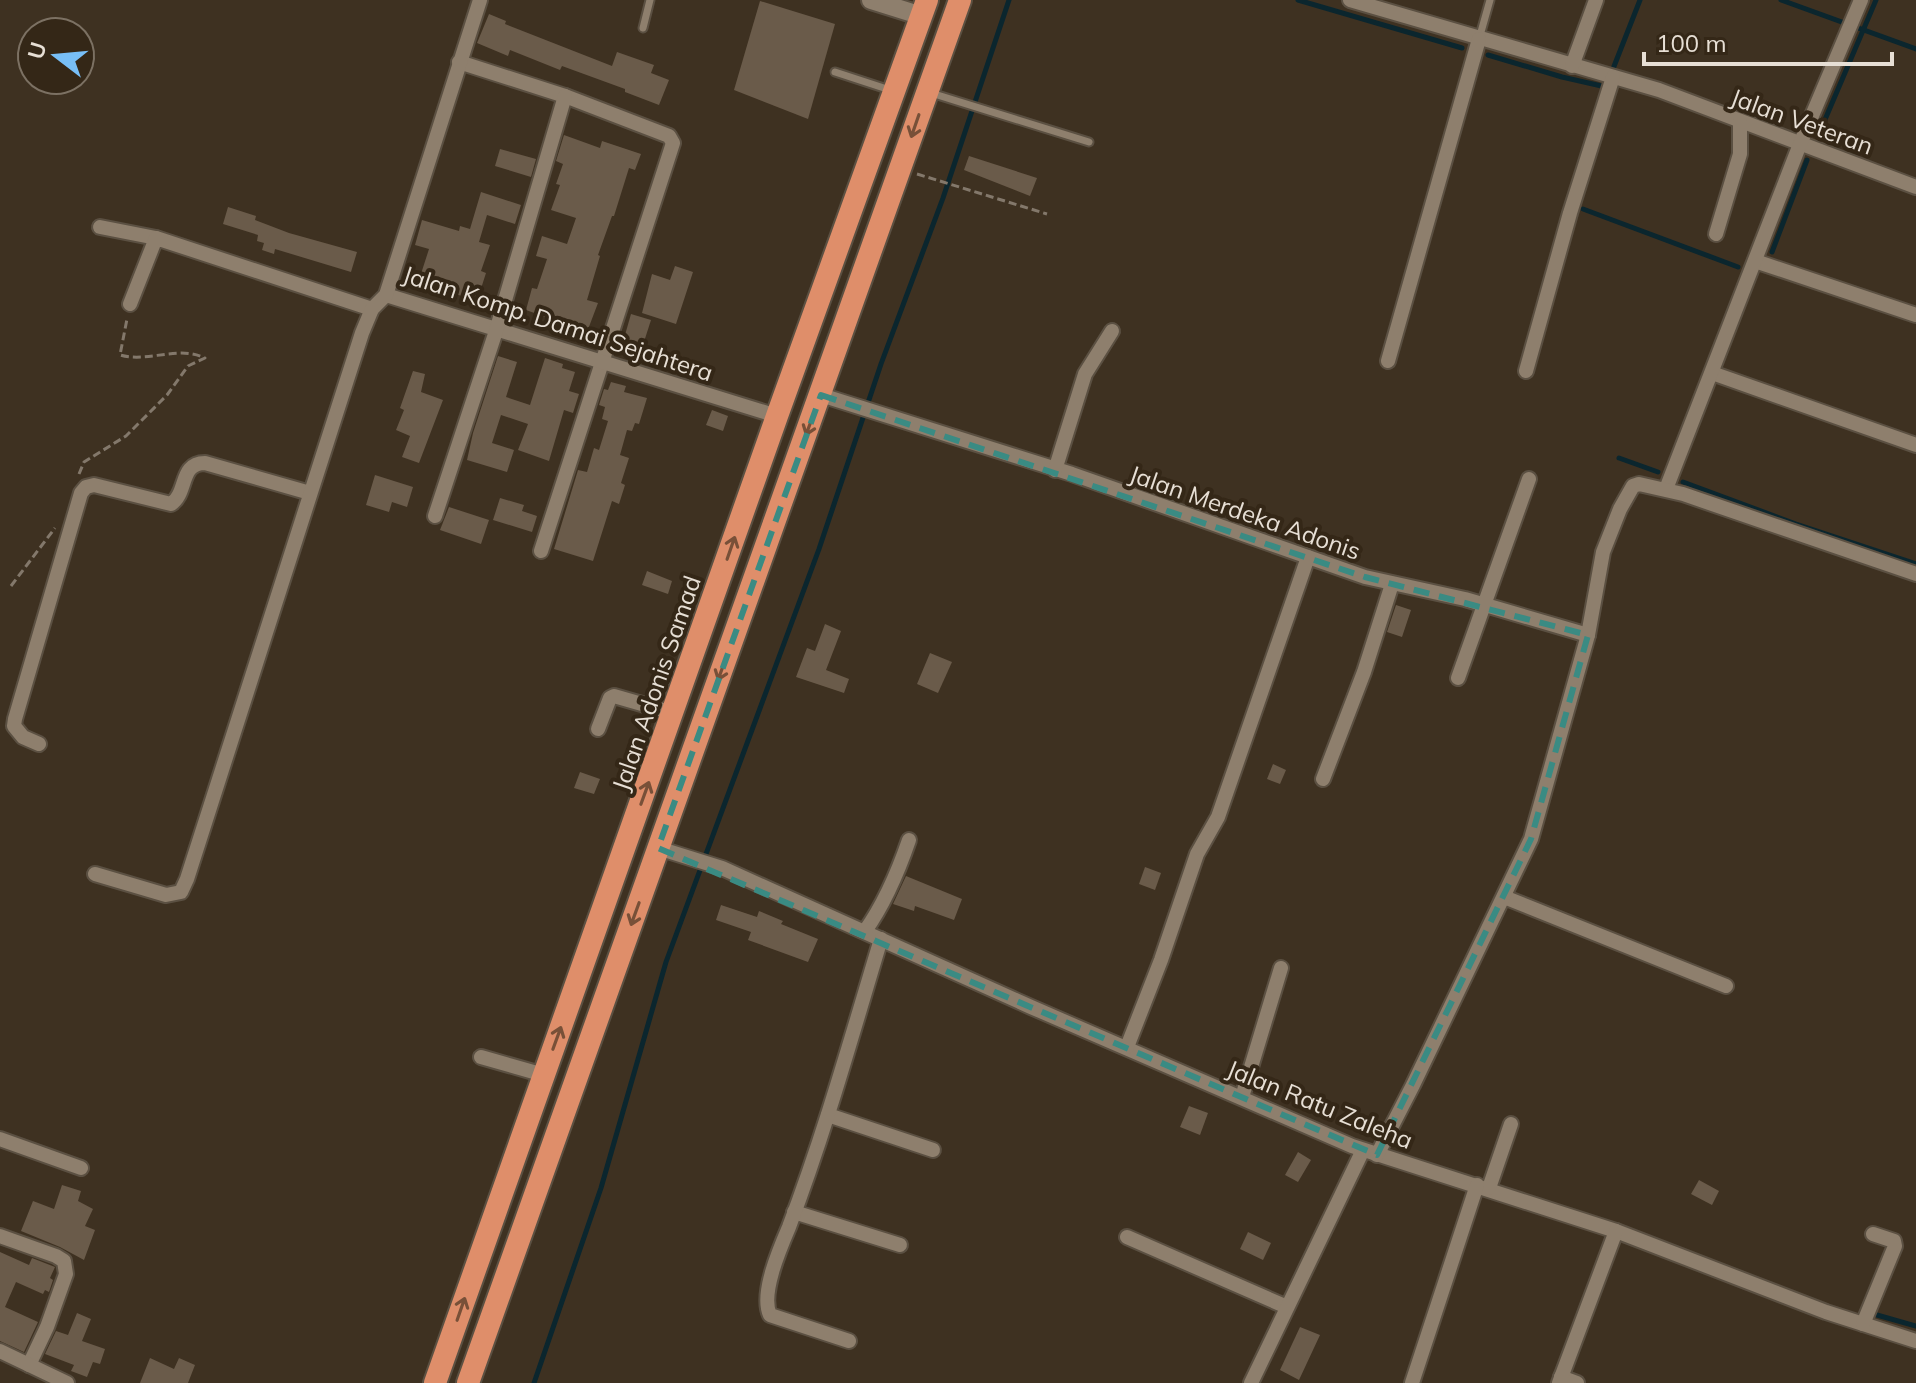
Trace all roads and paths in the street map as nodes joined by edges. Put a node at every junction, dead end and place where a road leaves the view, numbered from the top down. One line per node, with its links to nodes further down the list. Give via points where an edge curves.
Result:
1 (480, 0): 12 (street, Jalan Komp. Damai Sejahtera)
2 (650, 0): 10 (lane)
3 (871, 0): 9 (street)
4 (960, 0): 16 (highway)
5 (1350, 0): 11 (street, Jalan Veteran)
6 (1490, 0): 11 (lane)
7 (1596, 0): 13 (street)
8 (1861, 0): 21 (street)
9 (925, 8): 17 (highway, Jalan Adonis Samad)
10 (643, 28)
11 (1479, 39): 13 (street, Jalan Veteran); 37 (street)
12 (459, 62): 18 (street); 31 (street, Jalan Komp. Damai Sejahtera)
13 (1572, 66): 15 (street, Jalan Veteran)
14 (835, 72): 17 (lane)
15 (1613, 77): 19 (street, Jalan Veteran); 39 (street)
16 (927, 91): 20 (lane); 30 (highway, one-way to 30)
17 (896, 92): 28 (highway, Jalan Adonis Samad)
18 (565, 96): 35 (street); 38 (street, via 669,136 673,143)
19 (1740, 121): 21 (street, Jalan Veteran); 26 (street, via 1740,154)
20 (1089, 142)
21 (1800, 144): 23 (street, Jalan Veteran); 29 (street)
22 (923, 175): 24 (path)
23 (1916, 187)
24 (1047, 214)
25 (100, 227): 27 (street)
26 (1716, 234)
27 (156, 238): 32 (street); 33 (street)
28 (836, 256): 30 (highway); 42 (highway, Jalan Adonis Samad)
29 (1755, 261): 34 (street); 40 (street)
30 (866, 266): 41 (highway)
31 (386, 295): 33 (street); 35 (street, Jalan Komp. Damai Sejahtera)
32 (130, 304): 45 (path, via 120,355 132,359 192,352 205,358 188,366 126,436 84,462)
33 (372, 309): 48 (street)
34 (1916, 315)
35 (496, 331): 38 (street, Jalan Komp. Damai Sejahtera); 49 (street)
36 (1112, 331): 44 (street, via 1085,374)
37 (1388, 361)
38 (602, 363): 42 (street, Jalan Komp. Damai Sejahtera); 51 (street)
39 (1526, 371)
40 (1712, 373): 43 (street); 47 (street)
41 (821, 395): 44 (street, Jalan Merdeka Adonis); 64 (highway, one-way to 64)
42 (777, 416): 59 (highway, Jalan Adonis Samad, one-way to 42)
43 (1916, 445)
44 (1055, 470): 52 (street, Jalan Merdeka Adonis)
45 (79, 476)
46 (1529, 479): 56 (street)
47 (1666, 489): 53 (street); 57 (street, via 1639,484 1629,492 1603,552)
48 (310, 493): 61 (street, via 205,463 188,469 171,504 86,487 15,719 23,737); 65 (street, via 181,892 166,895)
49 (435, 516)
50 (62, 518): 55 (path)
51 (541, 551)
52 (1308, 557): 54 (street, Jalan Merdeka Adonis); 71 (street, via 1218,817 1197,854)
53 (1916, 574)
54 (1392, 584): 56 (street, Jalan Merdeka Adonis); 62 (street)
55 (11, 586)
56 (1483, 604): 57 (street, Jalan Merdeka Adonis); 58 (street)
57 (1588, 635): 66 (street, via 1531,839)
58 (1458, 678)
59 (673, 713): 60 (street, via 614,696); 73 (highway, Jalan Adonis Samad, one-way to 59)
60 (598, 729)
61 (39, 744)
62 (1323, 779)
63 (909, 840): 67 (street, via 878,914)
64 (658, 848): 67 (street, Jalan Ratu Zaleha, via 722,868); 98 (highway, one-way to 98)
65 (95, 874)
66 (1504, 897): 70 (street); 79 (street, via 1413,1085)
67 (865, 931): 68 (street, Jalan Ratu Zaleha)
68 (881, 939): 71 (street, Jalan Ratu Zaleha); 75 (street)
69 (1281, 968): 74 (street)
70 (1726, 986)
71 (1127, 1047): 74 (street, Jalan Ratu Zaleha)
72 (481, 1057): 73 (street)
73 (544, 1075): 94 (highway, Jalan Adonis Samad, one-way to 73)
74 (1242, 1097): 79 (street, Jalan Ratu Zaleha)
75 (828, 1115): 78 (street); 82 (street)
76 (1511, 1124): 81 (street)
77 (0, 1139): 80 (street)
78 (933, 1150)
79 (1370, 1152): 81 (street, Jalan Ratu Zaleha); 88 (street)
80 (81, 1168)
81 (1483, 1186): 83 (street, Jalan Ratu Zaleha); 100 (street)
82 (794, 1212): 87 (street); 90 (street, via 766,1306 781,1320)
83 (1616, 1231): 89 (street, Jalan Ratu Zaleha); 95 (street)
84 (1873, 1234): 89 (street, via 1895,1246)
85 (0, 1236): 93 (street, via 56,1256 65,1265 47,1327)
86 (1127, 1237): 88 (street)
87 (900, 1245)
88 (1287, 1307): 99 (street)
89 (1863, 1324): 91 (street, Jalan Ratu Zaleha)
90 (849, 1341)
91 (1916, 1341)
92 (0, 1351): 93 (street)
93 (29, 1365): 96 (street)
94 (436, 1379): 97 (highway)
95 (1560, 1380): 101 (street)
96 (67, 1383)
97 (459, 1383)
98 (468, 1383)
99 (1251, 1383)
100 (1412, 1383)
101 (1577, 1383)

